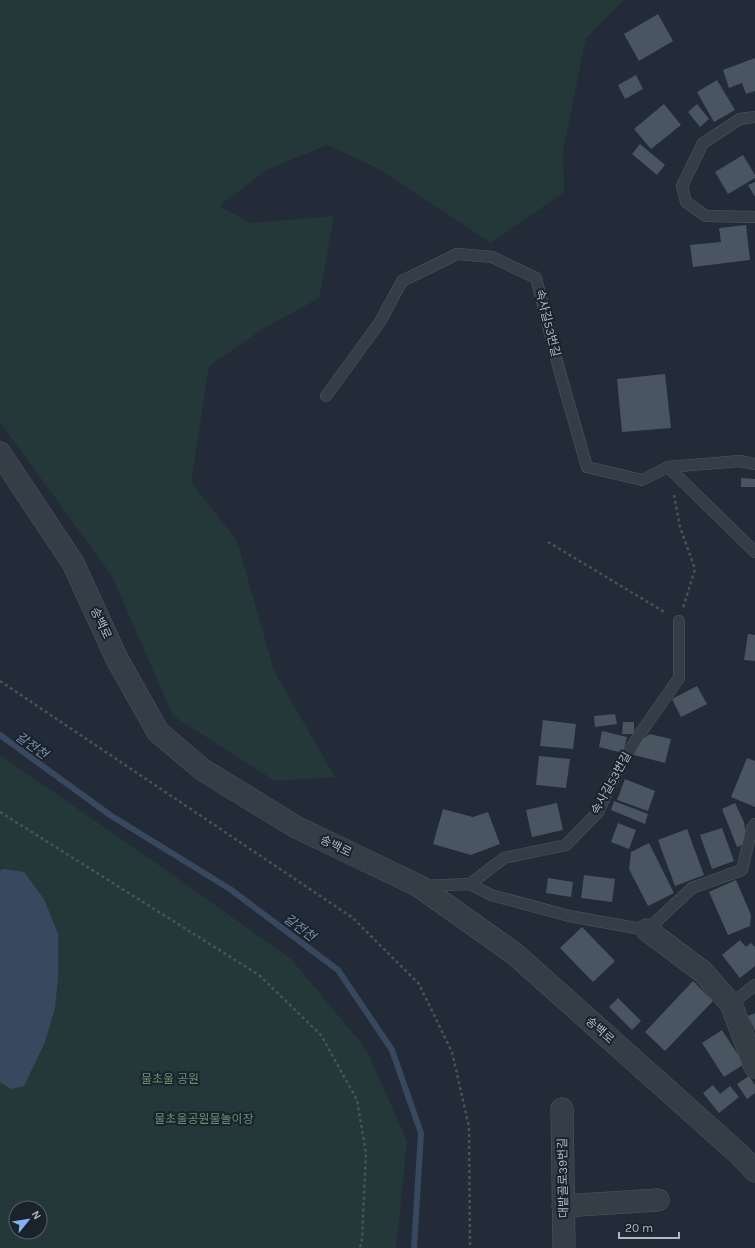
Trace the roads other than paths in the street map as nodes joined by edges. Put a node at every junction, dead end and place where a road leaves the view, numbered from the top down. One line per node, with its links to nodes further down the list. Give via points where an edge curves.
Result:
1 (755, 117): 2 (lane, via 740,119 703,143 682,186 686,202 706,216)
2 (755, 217)
3 (326, 396): 6 (lane, 속사길53번길, via 380,322 402,280 457,254 492,257 536,278 587,467 642,480)
4 (0, 453): 11 (street, 송백로, via 73,563 117,659 158,732 203,770 296,827)
5 (755, 464): 6 (lane, 속사길53번길, via 740,461)
6 (668, 468): 7 (lane)
7 (755, 552)
8 (679, 621): 10 (lane, 속사길53번길, via 679,678 636,738 598,812 566,845 504,858)
9 (755, 824): 12 (lane, via 742,870 692,888)
10 (470, 884): 11 (lane); 12 (lane, via 491,895 569,916)
11 (419, 886): 17 (street, 송백로, via 515,954)
12 (647, 930): 14 (street, via 703,972)
13 (755, 985): 14 (lane)
14 (731, 1004): 15 (street)
15 (755, 1067)
16 (562, 1109): 19 (street, 대밭골로39번길)
17 (755, 1171)
18 (658, 1200): 19 (street)
19 (563, 1206): 20 (street, 대밭골로39번길)
20 (564, 1248)

